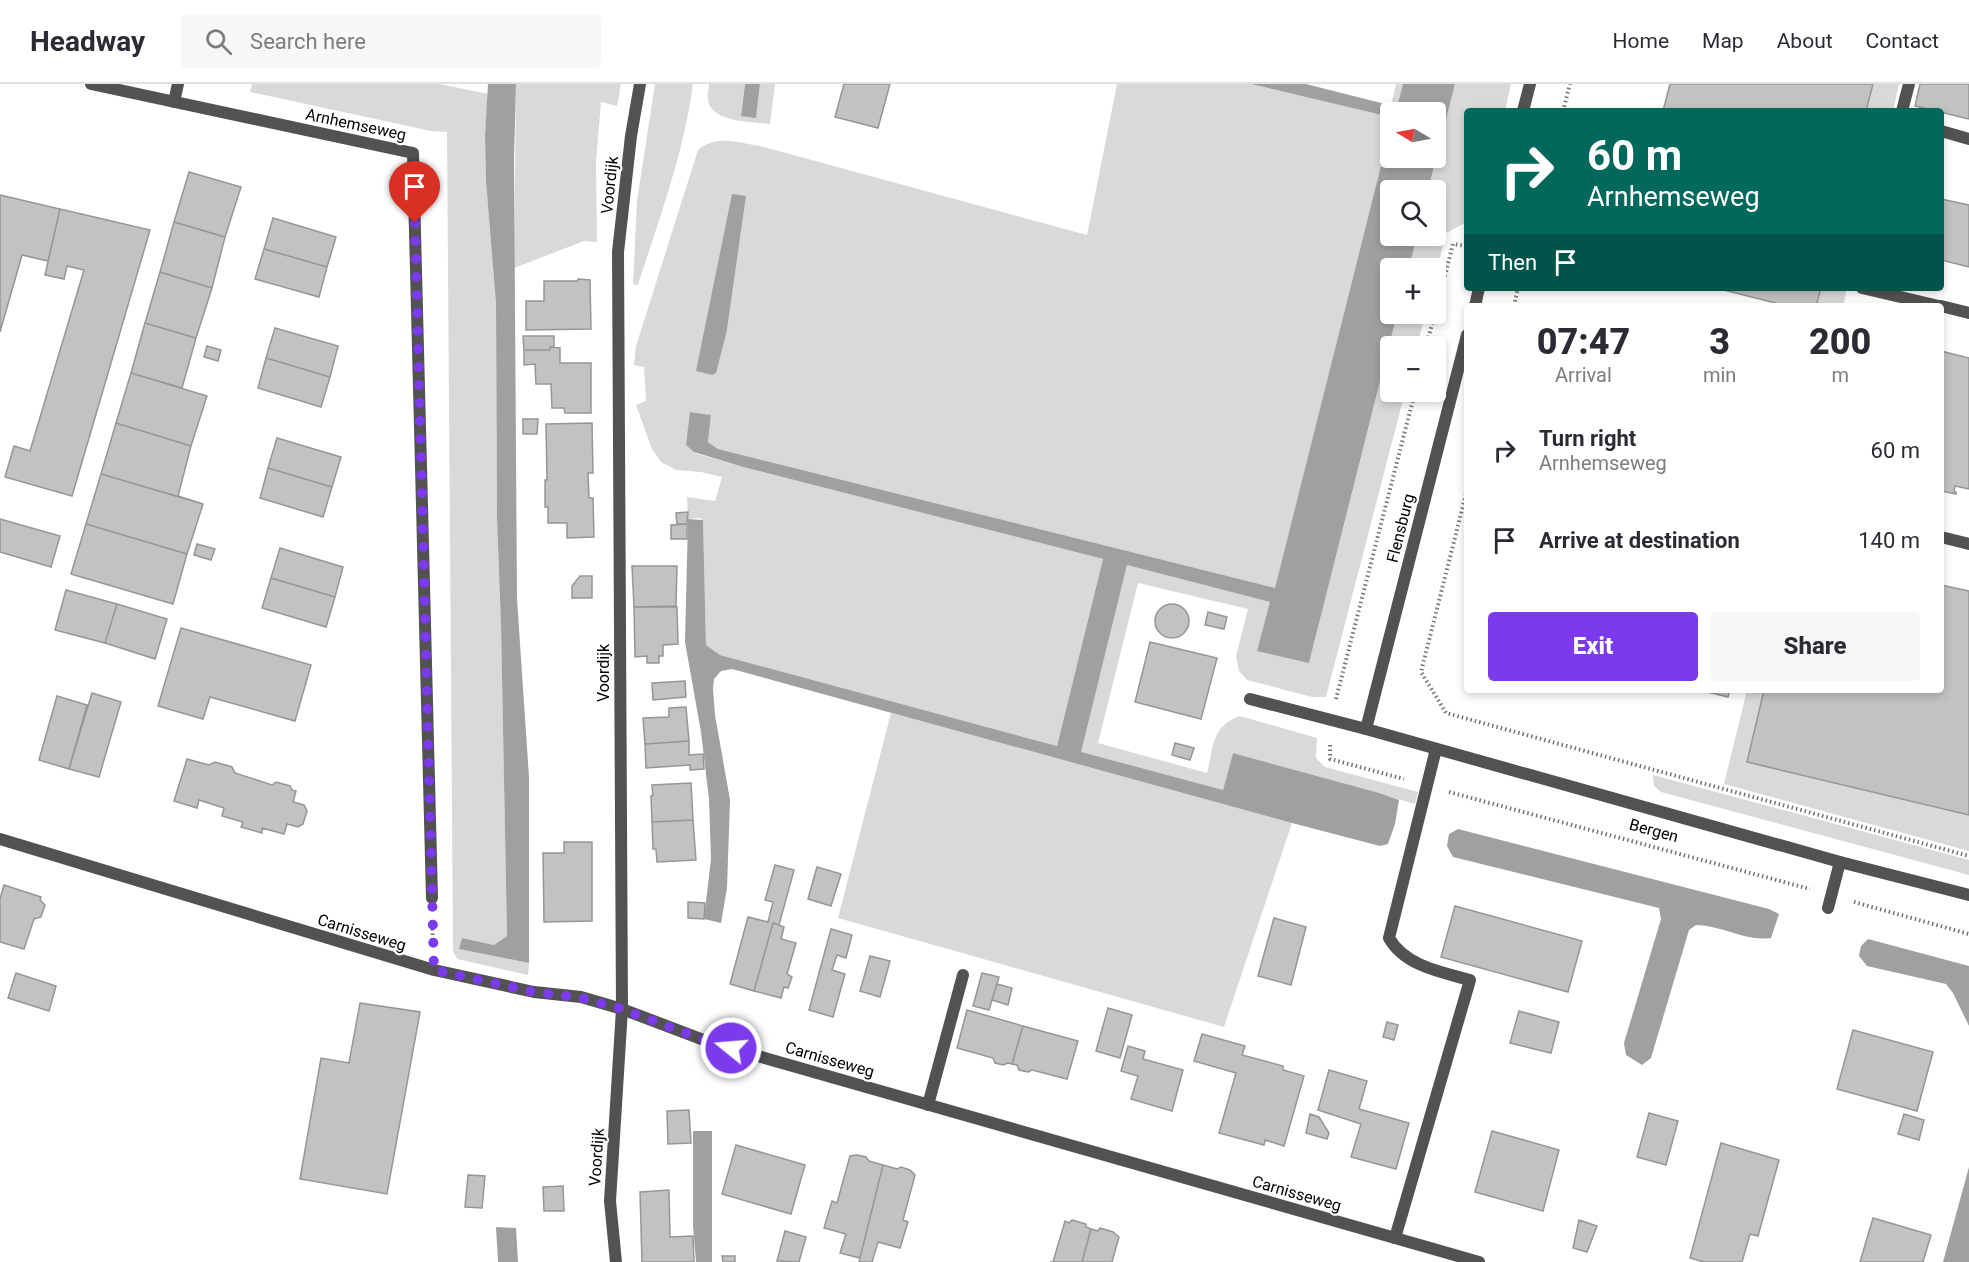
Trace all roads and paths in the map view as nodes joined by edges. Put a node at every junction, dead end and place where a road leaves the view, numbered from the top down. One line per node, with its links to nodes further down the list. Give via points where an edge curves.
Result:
1 (91, 84): 7 (street, Arnhemseweg)
2 (178, 84): 7 (street)
3 (640, 84): 39 (street, Voordijk, via 618,252)
4 (1530, 84): 8 (street)
5 (1570, 84): 9 (path)
6 (1909, 84): 10 (street)
7 (174, 102): 34 (street, Arnhemseweg, via 413,153)
8 (1524, 108)
9 (1564, 108)
10 (1903, 108)
11 (1944, 132): 12 (street)
12 (1969, 138)
13 (1464, 246): 14 (path, via 1453,244)
14 (1446, 270)
15 (1875, 291): 16 (street)
16 (1927, 303)
17 (1944, 307): 18 (street)
18 (1969, 313)
19 (1464, 347): 26 (street, Flensburg)
20 (1412, 402): 25 (path, Flensburg)
21 (1464, 502): 31 (path, via 1421,672 1446,713)
22 (1944, 538): 23 (street)
23 (1969, 544)
24 (1250, 699): 25 (street, Bergen)
25 (1331, 720): 26 (street, Bergen); 28 (path, Flensburg)
26 (1366, 729): 27 (street, Bergen)
27 (1436, 749): 29 (street); 32 (street, Bergen)
28 (1330, 759): 29 (path, Bergen)
29 (1429, 786): 35 (path, Bergen); 41 (street, via 1389,938 1418,965 1470,980)
30 (0, 839): 37 (street, Carnisseweg)
31 (1969, 856)
32 (1840, 862): 33 (street, Bergen); 35 (street)
33 (1969, 895)
34 (432, 898): 37 (path)
35 (1830, 902): 36 (path, Bergen)
36 (1969, 934)
37 (434, 970): 39 (street, Carnisseweg)
38 (963, 975): 40 (street)
39 (622, 1009): 40 (street, Carnisseweg, via 709,1042); 42 (street, Voordijk, via 610,1201)
40 (928, 1105): 41 (street, Carnisseweg)
41 (1395, 1238): 43 (street, Carnisseweg)
42 (616, 1262)
43 (1479, 1262)

